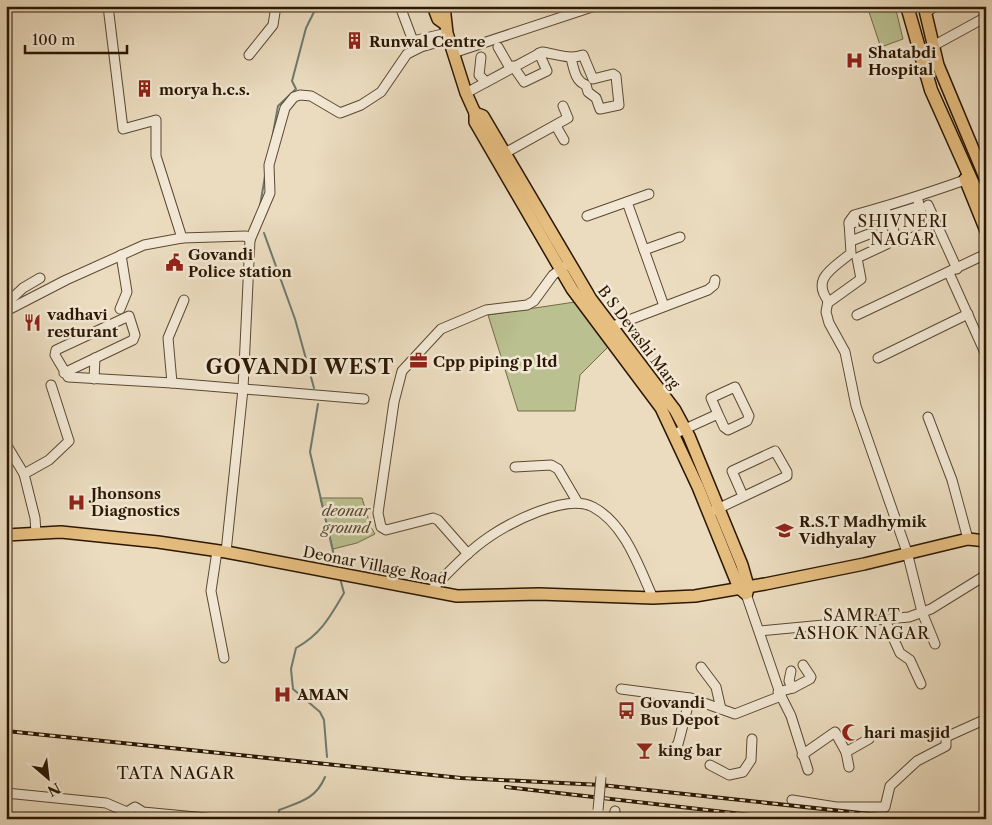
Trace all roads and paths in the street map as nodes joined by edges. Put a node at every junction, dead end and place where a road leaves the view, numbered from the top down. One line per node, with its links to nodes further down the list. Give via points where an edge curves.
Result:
1 (108, 6): 41 (street, via 123,129 156,120 156,156)
2 (276, 6): 16 (street, via 273,25)
3 (404, 6): 11 (street, via 401,9 413,41)
4 (433, 6): 11 (main road, B S Devashi Marg)
5 (444, 6): 11 (main road, B S Devashi Marg)
6 (595, 6): 14 (street)
7 (905, 6): 28 (main road, via 918,65); 36 (highway, via 931,90)
8 (914, 6): 32 (highway, via 936,84)
9 (929, 8): 12 (main road)
10 (986, 17): 12 (street)
11 (447, 32): 14 (main road, B S Devashi Marg); 42 (street, via 407,54 381,92 361,105 340,113 311,96 294,97 285,108 269,165 270,193)
12 (933, 46): 27 (main road, via 938,65)
13 (498, 47): 19 (street)
14 (453, 53): 21 (main road, B S Devashi Marg)
15 (539, 53): 18 (street); 19 (street); 19 (street, via 546,71 524,82)
16 (248, 55)
17 (481, 57): 20 (street, via 478,75)
18 (571, 58): 18 (street, via 582,55 593,79 616,76 619,105 600,109 596,98 577,79)
19 (512, 67): 20 (street)
20 (486, 82): 21 (street)
21 (466, 93): 23 (main road, B S Devashi Marg)
22 (563, 106): 24 (street, via 568,118)
23 (475, 113): 26 (main road, B S Devashi Marg, via 483,116); 48 (main road, B S Devashi Marg, via 475,122)
24 (556, 126): 25 (street); 26 (street)
25 (564, 140)
26 (505, 153): 48 (main road, B S Devashi Marg)
27 (983, 163): 29 (main road)
28 (965, 180): 31 (street); 38 (main road)
29 (986, 180)
30 (649, 194): 33 (street)
31 (917, 197): 34 (street); 35 (street)
32 (986, 199)
33 (627, 202): 37 (street); 44 (street)
34 (924, 206): 35 (street); 35 (street, via 927,233 900,241); 49 (street)
35 (885, 211): 43 (street, via 854,215 850,224); 47 (street, via 887,244)
36 (986, 213)
37 (587, 216)
38 (986, 231)
39 (869, 234): 43 (street)
40 (680, 237): 44 (street)
41 (182, 238): 42 (street, via 246,236); 46 (street, via 144,245)
42 (250, 240): 69 (street)
43 (851, 242): 47 (street)
44 (644, 250): 55 (street)
45 (986, 254): 49 (street)
46 (121, 255): 56 (street, via 127,292); 57 (street)
47 (854, 256): 53 (street, via 824,277 822,293); 53 (street, via 861,279 832,302)
48 (564, 267): 60 (main road, B S Devashi Marg); 61 (main road, B S Devashi Marg); 88 (street, via 527,305 486,310 441,329 402,371 394,402 378,513 381,527 386,530 433,518)
49 (953, 271): 58 (street); 59 (street)
50 (40, 278): 54 (street)
51 (715, 280): 55 (street, via 714,286 708,290)
52 (184, 300): 67 (street, via 168,338)
53 (828, 301): 87 (street, via 829,323 845,352 856,406)
54 (6, 304)
55 (664, 306): 60 (street)
56 (120, 309)
57 (6, 311)
58 (857, 314)
59 (968, 314): 62 (street); 64 (street)
60 (612, 326): 61 (street); 73 (main road, B S Devashi Marg, via 657,384)
61 (601, 331): 74 (main road, B S Devashi Marg, via 646,386)
62 (986, 354)
63 (95, 358): 65 (street); 65 (street, via 133,340 135,335 128,316 56,350 55,355); 66 (street)
64 (878, 358)
65 (64, 373): 66 (street, via 68,378)
66 (94, 379): 67 (street)
67 (172, 383): 69 (street)
68 (51, 385): 77 (street, via 69,441 49,460)
69 (243, 389): 70 (street); 86 (street)
70 (364, 399)
71 (718, 414): 71 (street, via 728,430 749,418 735,386 711,398); 73 (street)
72 (928, 417): 84 (street, via 952,480)
73 (685, 429): 74 (street); 80 (main road, B S Devashi Marg)
74 (674, 434): 81 (main road, B S Devashi Marg)
75 (6, 444): 77 (street)
76 (515, 467): 79 (street, via 551,465 558,468)
77 (24, 474): 82 (street)
78 (743, 496): 78 (street, via 787,476 775,451 732,471); 80 (street)
79 (578, 503): 88 (street, via 526,516); 93 (street, via 592,507 610,521 630,548)
80 (719, 508): 81 (street); 89 (main road, B S Devashi Marg)
81 (708, 514): 89 (main road, B S Devashi Marg)
82 (36, 532): 83 (main road, Deonar Village Road); 86 (main road, Deonar Village Road, via 62,532)
83 (6, 535)
84 (968, 539): 85 (main road, Deonar Village Road); 87 (main road, Deonar Village Road)
85 (986, 540)
86 (221, 552): 92 (main road, Deonar Village Road); 98 (street, via 211,591)
87 (907, 552): 91 (main road, Deonar Village Road); 94 (street)
88 (468, 554): 92 (street)
89 (737, 566): 91 (main road, B S Devashi Marg)
90 (986, 575): 94 (street)
91 (745, 589): 93 (main road, Deonar Village Road); 96 (street, B S Devashi Marg)
92 (430, 590): 93 (main road, Deonar Village Road, via 457,596 539,594)
93 (653, 598)
94 (922, 612): 95 (street, via 899,620); 97 (street)
95 (885, 620): 96 (street); 102 (street, via 900,653 910,660)
96 (760, 631): 101 (street, B S Devashi Marg)
97 (934, 644)
98 (224, 658)
99 (803, 665): 103 (street, via 811,677)
100 (701, 667): 107 (street, via 716,687)
101 (775, 681): 103 (street, via 791,673); 105 (street, B S Devashi Marg)
102 (921, 684)
103 (792, 688): 105 (street)
104 (621, 689): 106 (street)
105 (780, 694): 107 (street, via 735,714); 113 (street, B S Devashi Marg, via 791,716)
106 (690, 698): 107 (street); 111 (street, via 678,744)
107 (721, 709)
108 (986, 719): 119 (street, via 946,737 946,746 917,761 890,786 885,807 836,807)
109 (752, 738): 114 (street, via 751,760 743,772 729,775)
110 (870, 739): 112 (street)
111 (671, 751)
112 (846, 752): 113 (street, via 835,732); 115 (street)
113 (802, 755): 116 (street, B S Devashi Marg)
114 (710, 766)
115 (849, 767)
116 (808, 770)
117 (602, 777): 120 (street, bridge)
118 (6, 793): 121 (street, via 106,802)
119 (792, 800)
120 (598, 810)
121 (126, 815): 122 (street, via 135,807)
122 (143, 815): 123 (street)
123 (167, 816): 124 (street)
124 (217, 819)

